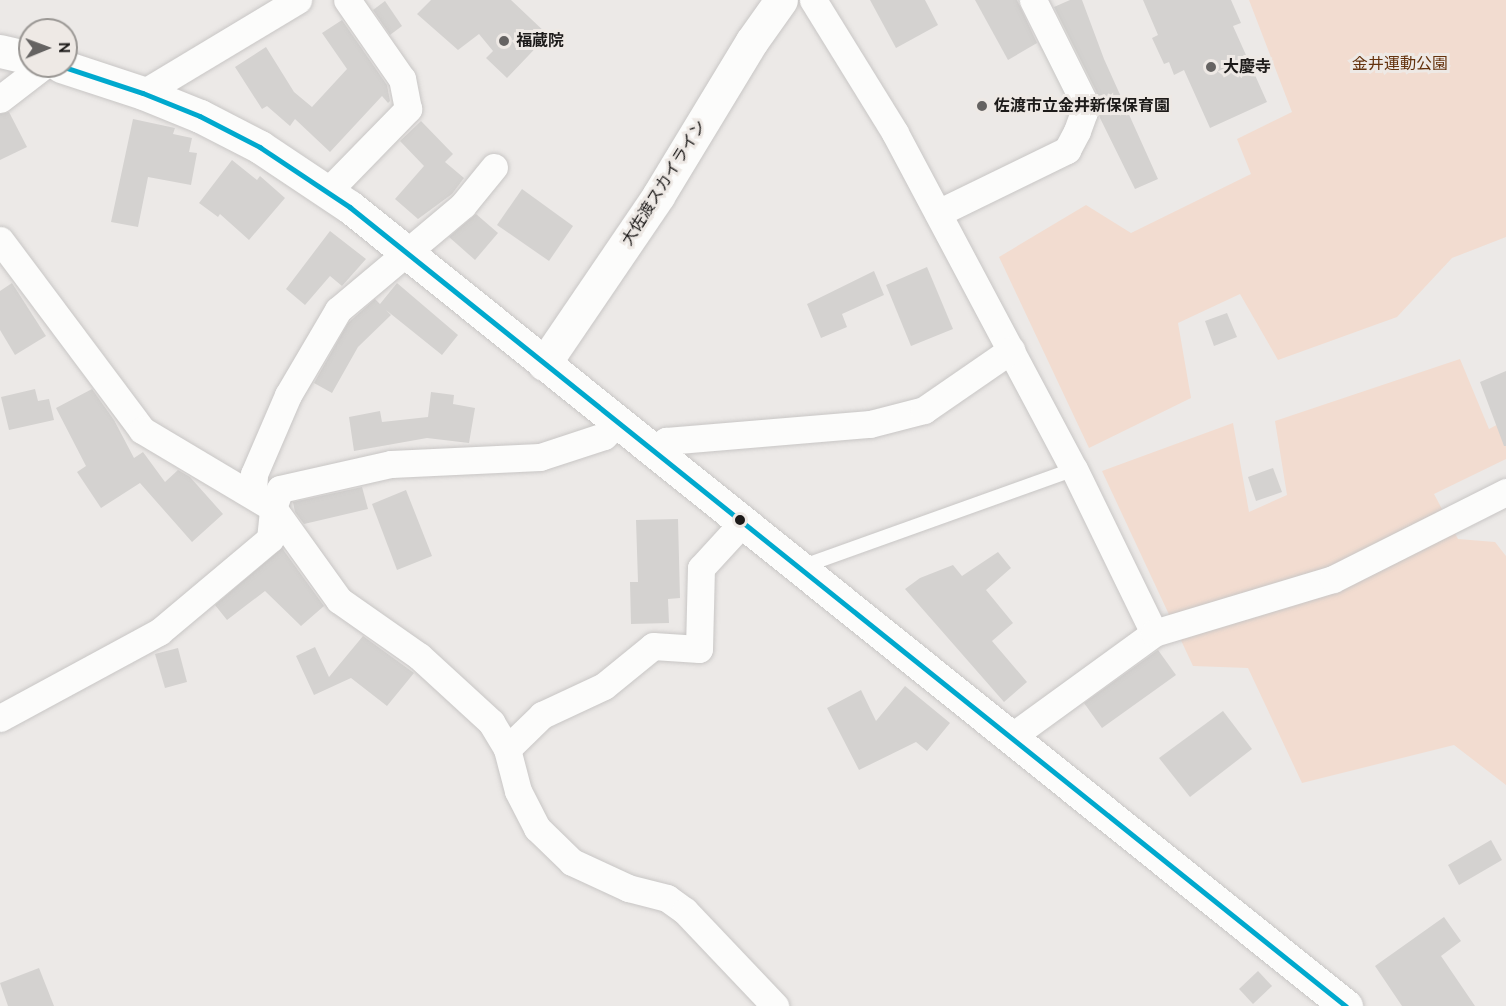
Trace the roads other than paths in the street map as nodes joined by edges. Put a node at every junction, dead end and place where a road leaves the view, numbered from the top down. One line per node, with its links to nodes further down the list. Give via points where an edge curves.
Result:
1 (298, 0): 10 (street)
2 (347, 0): 13 (street, via 402,79 408,109)
3 (781, 0): 18 (main road, 大佐渡スカイライン, via 658,196)
4 (813, 0): 14 (street, via 895,133)
5 (1033, 0): 14 (street, via 1083,100 1084,112 1077,131 1067,150)
6 (0, 51): 7 (main road)
7 (18, 55)
8 (78, 72): 10 (main road)
9 (27, 78): 11 (street)
10 (144, 93): 13 (main road, via 260,147)
11 (0, 99)
12 (494, 166): 16 (street, via 463,205)
13 (328, 191): 16 (main road)
14 (938, 213): 17 (street)
15 (0, 240): 23 (street, via 142,430)
16 (407, 255): 18 (main road); 23 (street, via 338,310 288,395 254,474)
17 (1011, 350): 20 (street, via 924,410 870,424 666,441); 21 (street)
18 (544, 364): 19 (main road)
19 (618, 422): 20 (main road); 23 (street, via 604,436 540,457 391,464 280,489)
20 (653, 450): 24 (main road)
21 (1074, 470): 25 (lane); 26 (street)
22 (1506, 492): 26 (street, via 1333,579)
23 (263, 501): 27 (street, via 270,539 159,632); 29 (street, via 339,600 419,656 456,688 491,722)
24 (744, 521): 25 (main road); 29 (street, via 701,568 699,649 653,646 604,686 542,715)
25 (801, 567): 28 (main road)
26 (1154, 633): 28 (street)
27 (0, 718)
28 (1011, 737): 31 (main road)
29 (507, 749): 30 (street, via 518,791 537,828 572,862 628,888 666,898 686,911)
30 (765, 1003)
31 (1346, 1006)

